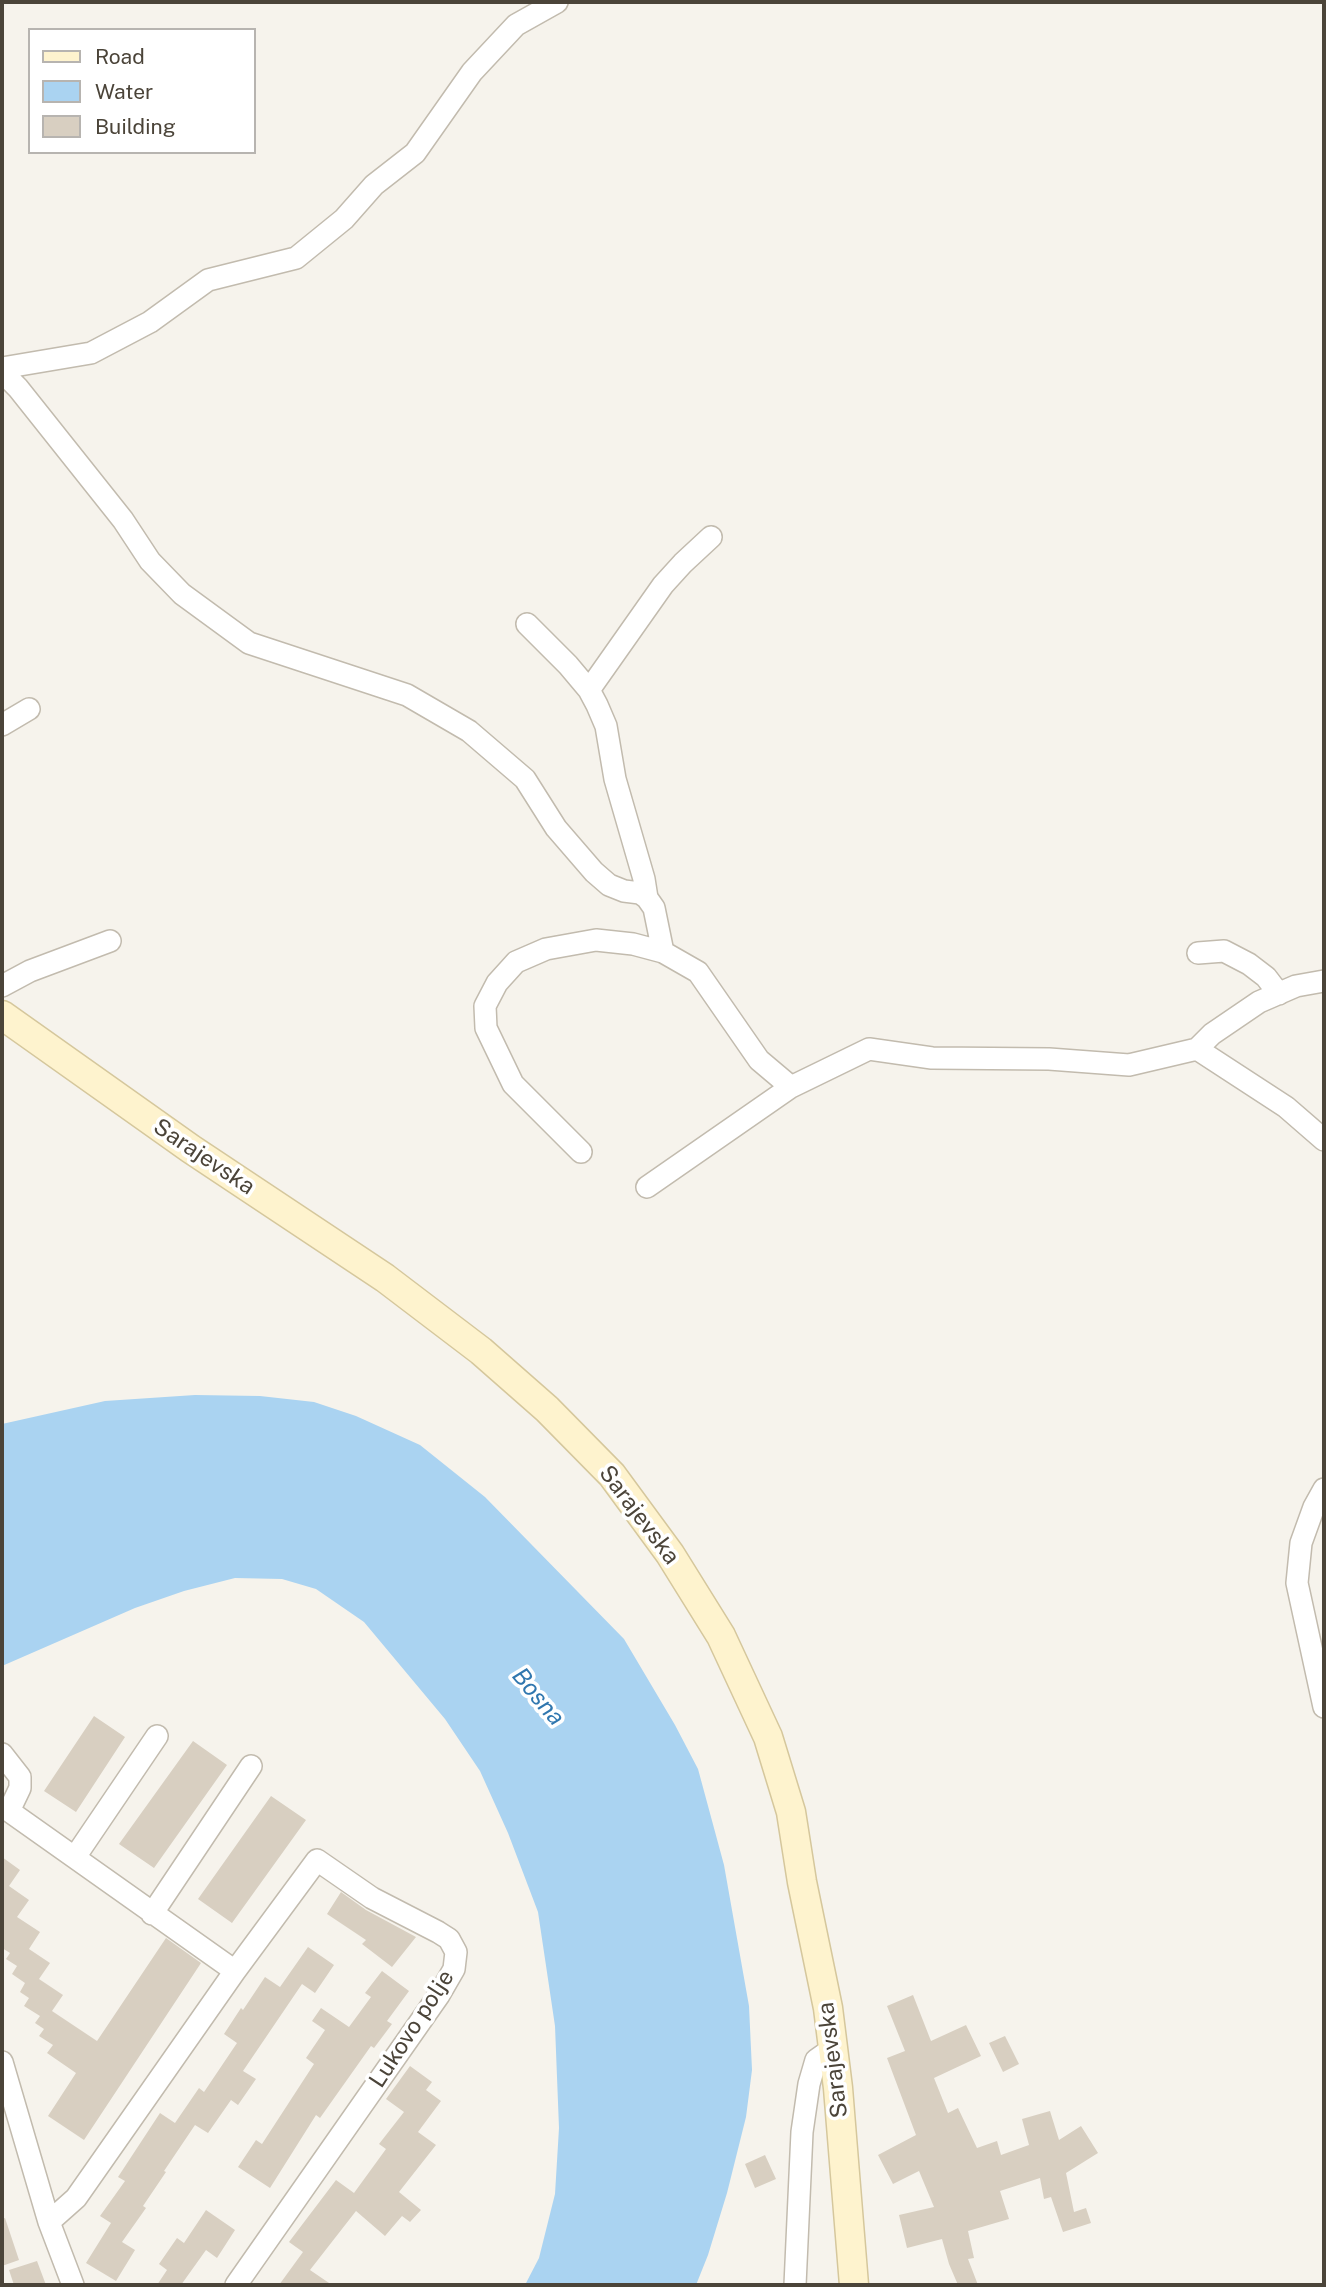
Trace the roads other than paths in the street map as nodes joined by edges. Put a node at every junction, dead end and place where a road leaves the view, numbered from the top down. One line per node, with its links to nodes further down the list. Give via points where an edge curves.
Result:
1 (557, 2): 2 (street, via 516,25 472,72 415,153 296,258 208,280 150,321 91,353)
2 (2, 370): 8 (street, via 123,520 150,561 182,594 249,643 407,695 469,731 525,779 556,828 594,872 609,885)
3 (711, 537): 5 (street, via 663,586)
4 (527, 624): 5 (street)
5 (589, 690): 8 (street, via 606,726 615,779)
6 (29, 709): 7 (street)
7 (2, 725)
8 (647, 898): 10 (street, via 654,908)
9 (110, 941): 13 (street)
10 (663, 952): 17 (street, via 698,972 759,1060); 19 (street, via 596,940 546,949 516,962 485,1006 486,1028 513,1084)
11 (1198, 953): 14 (street, via 1224,951 1266,977)
12 (1324, 981): 14 (street)
13 (2, 986)
14 (1279, 994): 16 (street, via 1259,1002)
15 (2, 1015): 29 (main road, Sarajevska, via 396,1286 481,1351 612,1475 670,1554 721,1636 768,1737 791,1812)
16 (1197, 1049): 17 (street, via 1129,1065 932,1058 869,1049); 18 (street, via 1286,1107)
17 (791, 1087): 20 (street)
18 (1324, 1140)
19 (580, 1152)
20 (647, 1187)
21 (1324, 1489): 22 (street, via 1301,1543 1297,1583)
22 (1324, 1707)
23 (157, 1736): 26 (street)
24 (2, 1754): 26 (street, via 20,1777 9,1811)
25 (251, 1766): 27 (street)
26 (75, 1857): 27 (street)
27 (152, 1914): 28 (street)
28 (236, 1971): 31 (street, Lukovo polje, via 76,2198); 33 (street, Lukovo polje, via 317,1860 372,1898 449,1939 456,1952 454,1969 439,1995)
29 (833, 2048): 34 (street, via 816,2060 809,2084 802,2132); 35 (main road, Sarajevska)
30 (2, 2062): 31 (street)
31 (49, 2222): 32 (street)
32 (73, 2285)
33 (236, 2285)
34 (795, 2285)
35 (854, 2285)

